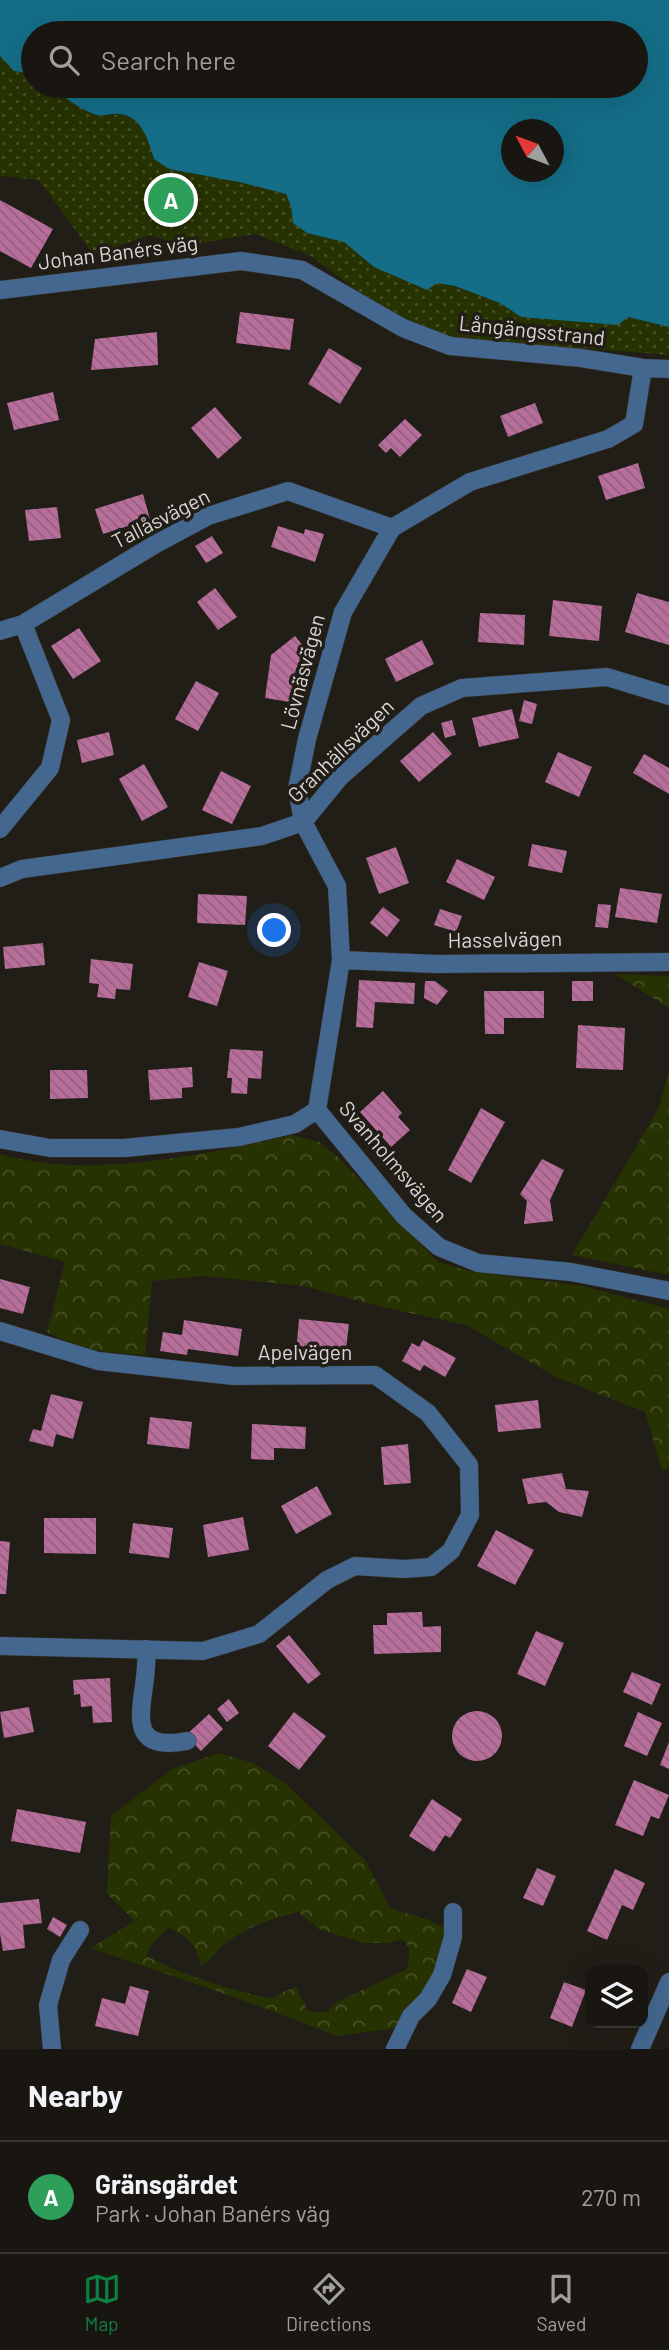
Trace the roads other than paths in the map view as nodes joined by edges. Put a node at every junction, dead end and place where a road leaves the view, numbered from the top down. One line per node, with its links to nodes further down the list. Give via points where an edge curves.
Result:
1 (241, 261): 2 (street, Johan Banérs väg); 3 (street, Långängsstrand, via 302,270 403,328 450,346)
2 (0, 290)
3 (643, 368): 4 (street, Långängsstrand); 5 (street, Lövnäsvägen, via 634,424 608,439 470,482)
4 (669, 369)
5 (392, 528): 6 (street, Tallåsvägen, via 288,491 208,516); 9 (street, Lövnäsvägen, via 343,612 297,789)
6 (23, 624): 7 (street, Tallåsvägen); 10 (street, via 61,720 50,768)
7 (0, 631)
8 (669, 696): 9 (street, Granhällsvägen, via 607,677 462,688 421,706 340,777)
9 (303, 822): 11 (street, Granhällsvägen, via 262,836 22,869); 12 (street, Lövnäsvägen, via 337,886)
10 (0, 829)
11 (0, 878)
12 (341, 960): 13 (street, Hasselvägen); 14 (street, Lövnäsvägen)
13 (669, 962)
14 (317, 1110): 15 (street, Svanholmsvägen, via 295,1124 239,1138 124,1148 50,1148); 16 (street, Svanholmsvägen, via 404,1216 439,1247 478,1263)
15 (0, 1139)
16 (665, 1287)
17 (0, 1331): 19 (street, Apelvägen, via 98,1361 234,1376 375,1375 428,1413 469,1465 470,1515 451,1551 431,1567 355,1566 327,1580 259,1634 204,1651)
18 (0, 1646): 19 (street, Apelvägen)
19 (146, 1649): 20 (street, via 140,1721 146,1737 156,1744)
20 (187, 1741)
21 (453, 1912): 25 (street, via 453,1937 442,1975 411,2016)
22 (80, 1930): 24 (street, via 61,1959 48,2005)
23 (669, 1982): 26 (street)
24 (52, 2049)
25 (395, 2049)
26 (640, 2049)

